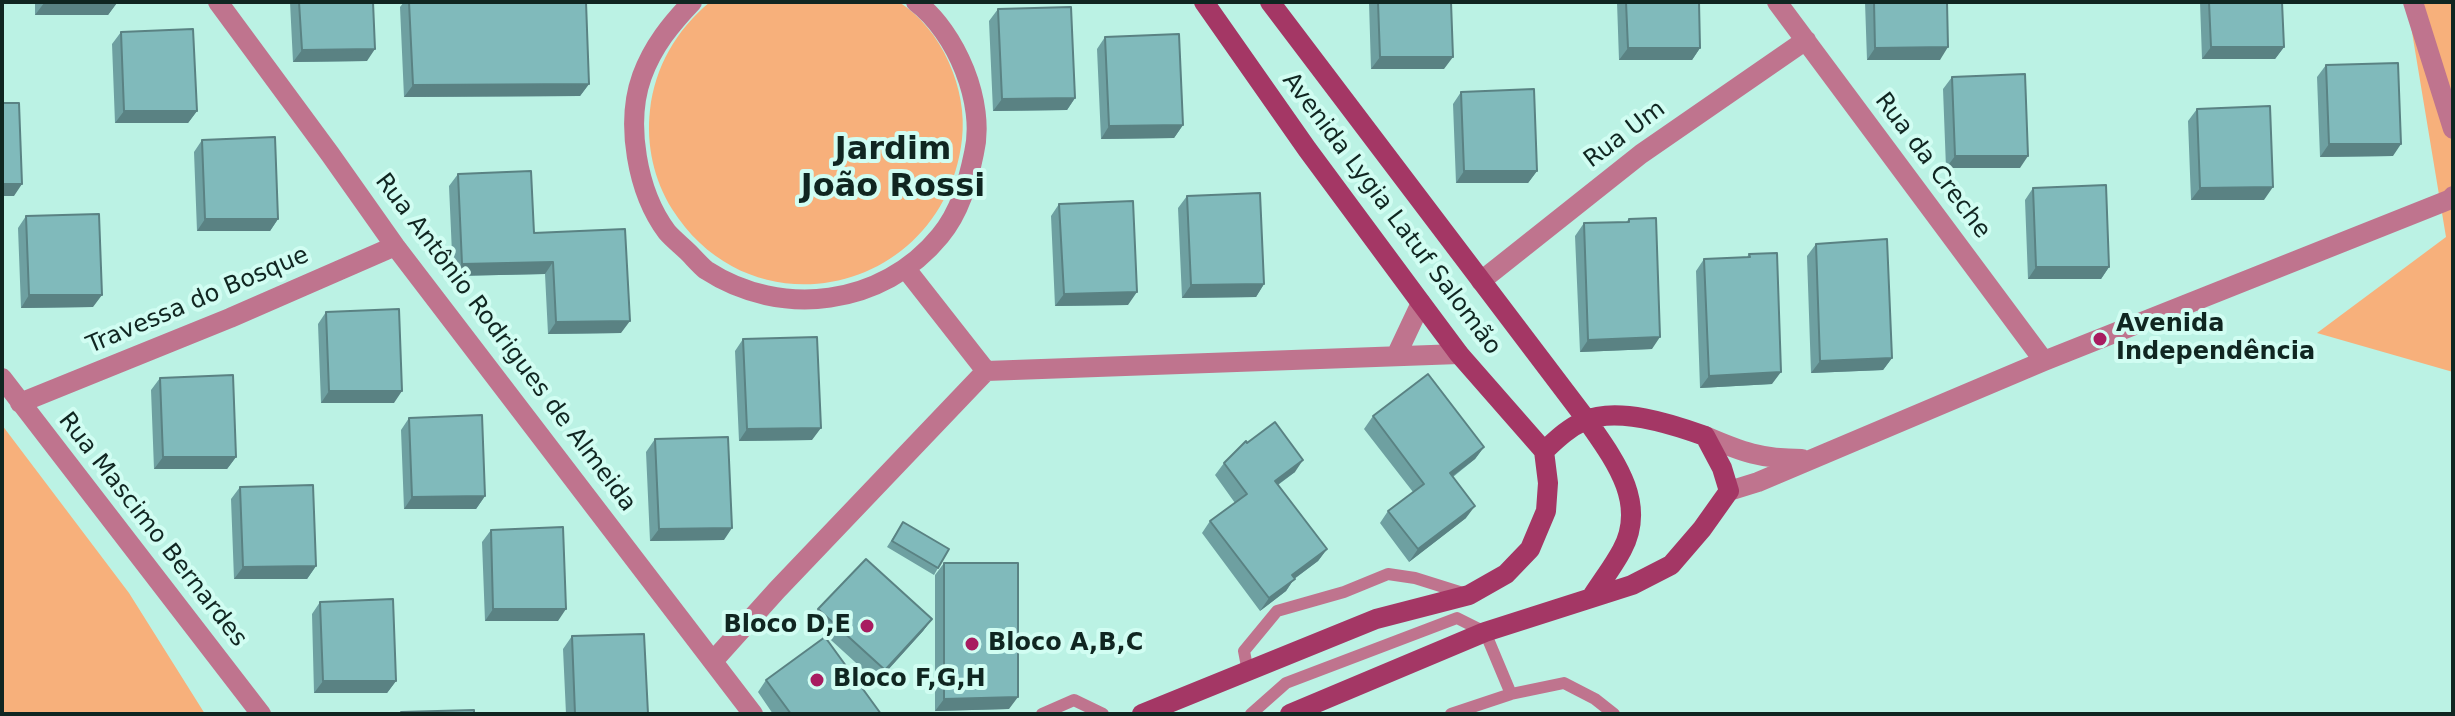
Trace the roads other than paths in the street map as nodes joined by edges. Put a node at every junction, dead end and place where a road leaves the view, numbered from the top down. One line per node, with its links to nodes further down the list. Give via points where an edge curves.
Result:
1 (218, 2): 11 (street, Rua Antônio Rodrigues de Almeida)
2 (692, 2): 12 (street, via 665,30 641,78 633,130 642,183 666,231 705,269 752,293 805,301 858,293)
3 (916, 2): 12 (street, via 957,50 973,96 976,145 965,193 941,235)
4 (1204, 2): 14 (main road, Avenida Lygia Latuf Salomão)
5 (1270, 2): 13 (main road, Avenida Lygia Latuf Salomão)
6 (1777, 2): 8 (street, Rua da Creche)
7 (2413, 2): 9 (street)
8 (1806, 40): 13 (street, Rua Um, via 1641,154); 17 (street, Rua da Creche)
9 (2453, 129)
10 (2453, 196): 17 (street)
11 (395, 246): 20 (street, Travessa do Bosque); 29 (street, Rua Antônio Rodrigues de Almeida)
12 (906, 269): 18 (street)
13 (1481, 281): 21 (main road, Avenida Lygia Latuf Salomão)
14 (1421, 303): 15 (main road, Avenida Lygia Latuf Salomão); 16 (street)
15 (1459, 354): 16 (street); 23 (main road, Avenida Lygia Latuf Salomão)
16 (1396, 356): 18 (street)
17 (2044, 361): 24 (street)
18 (986, 371): 29 (street)
19 (2, 378): 20 (street, Rua Mascimo Bernardes)
20 (20, 403): 32 (street, Rua Mascimo Bernardes)
21 (1586, 419): 22 (main road, via 1618,416 1665,422); 23 (main road); 27 (main road, via 1626,481 1632,513 1624,548)
22 (1705, 436): 24 (street, via 1768,459); 25 (main road)
23 (1544, 451): 26 (main road, via 1546,511 1530,549 1506,574)
24 (1810, 459): 25 (street)
25 (1729, 491): 27 (main road, via 1671,565)
26 (1469, 595): 30 (main road, via 1376,619); 30 (lane, via 1388,574 1277,611 1244,651)
27 (1591, 598): 28 (main road)
28 (1485, 632): 31 (lane); 37 (lane, via 1457,618 1286,683); 38 (main road)
29 (714, 660): 33 (street, Rua Antônio Rodrigues de Almeida)
30 (1248, 672): 36 (main road)
31 (1511, 694): 39 (lane); 40 (lane, via 1564,683)
32 (261, 714)
33 (753, 714)
34 (1042, 714): 35 (lane, via 1074,700)
35 (1103, 714)
36 (1142, 714)
37 (1251, 714)
38 (1290, 714)
39 (1451, 714)
40 (1614, 714)

